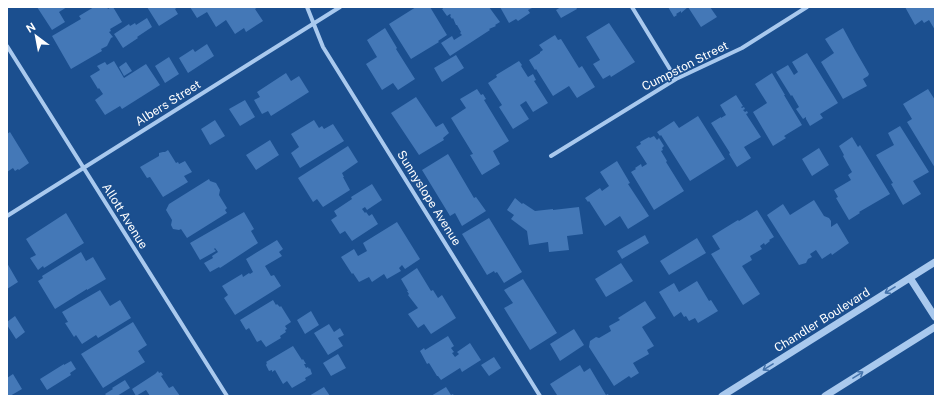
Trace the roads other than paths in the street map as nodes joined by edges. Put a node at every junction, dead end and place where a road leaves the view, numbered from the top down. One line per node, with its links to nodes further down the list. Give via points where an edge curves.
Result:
1 (306, 7): 5 (street, Sunnyslope Avenue)
2 (340, 7): 5 (street, Albers Street)
3 (632, 7): 7 (street)
4 (807, 7): 7 (street, Cumpston Street, via 742,48)
5 (314, 24): 9 (street, Albers Street); 16 (street, Sunnyslope Avenue, via 323,47)
6 (7, 46): 9 (street, Allott Avenue)
7 (676, 79): 8 (street, Cumpston Street)
8 (551, 156)
9 (83, 168): 10 (street, Albers Street); 15 (street, Allott Avenue)
10 (7, 216)
11 (935, 262): 12 (street, Chandler Boulevard)
12 (910, 278): 13 (street); 17 (street, Chandler Boulevard, one-way to 17)
13 (935, 318)
14 (935, 327): 18 (street, one-way to 14)
15 (226, 396)
16 (540, 396)
17 (722, 396)
18 (825, 396)

